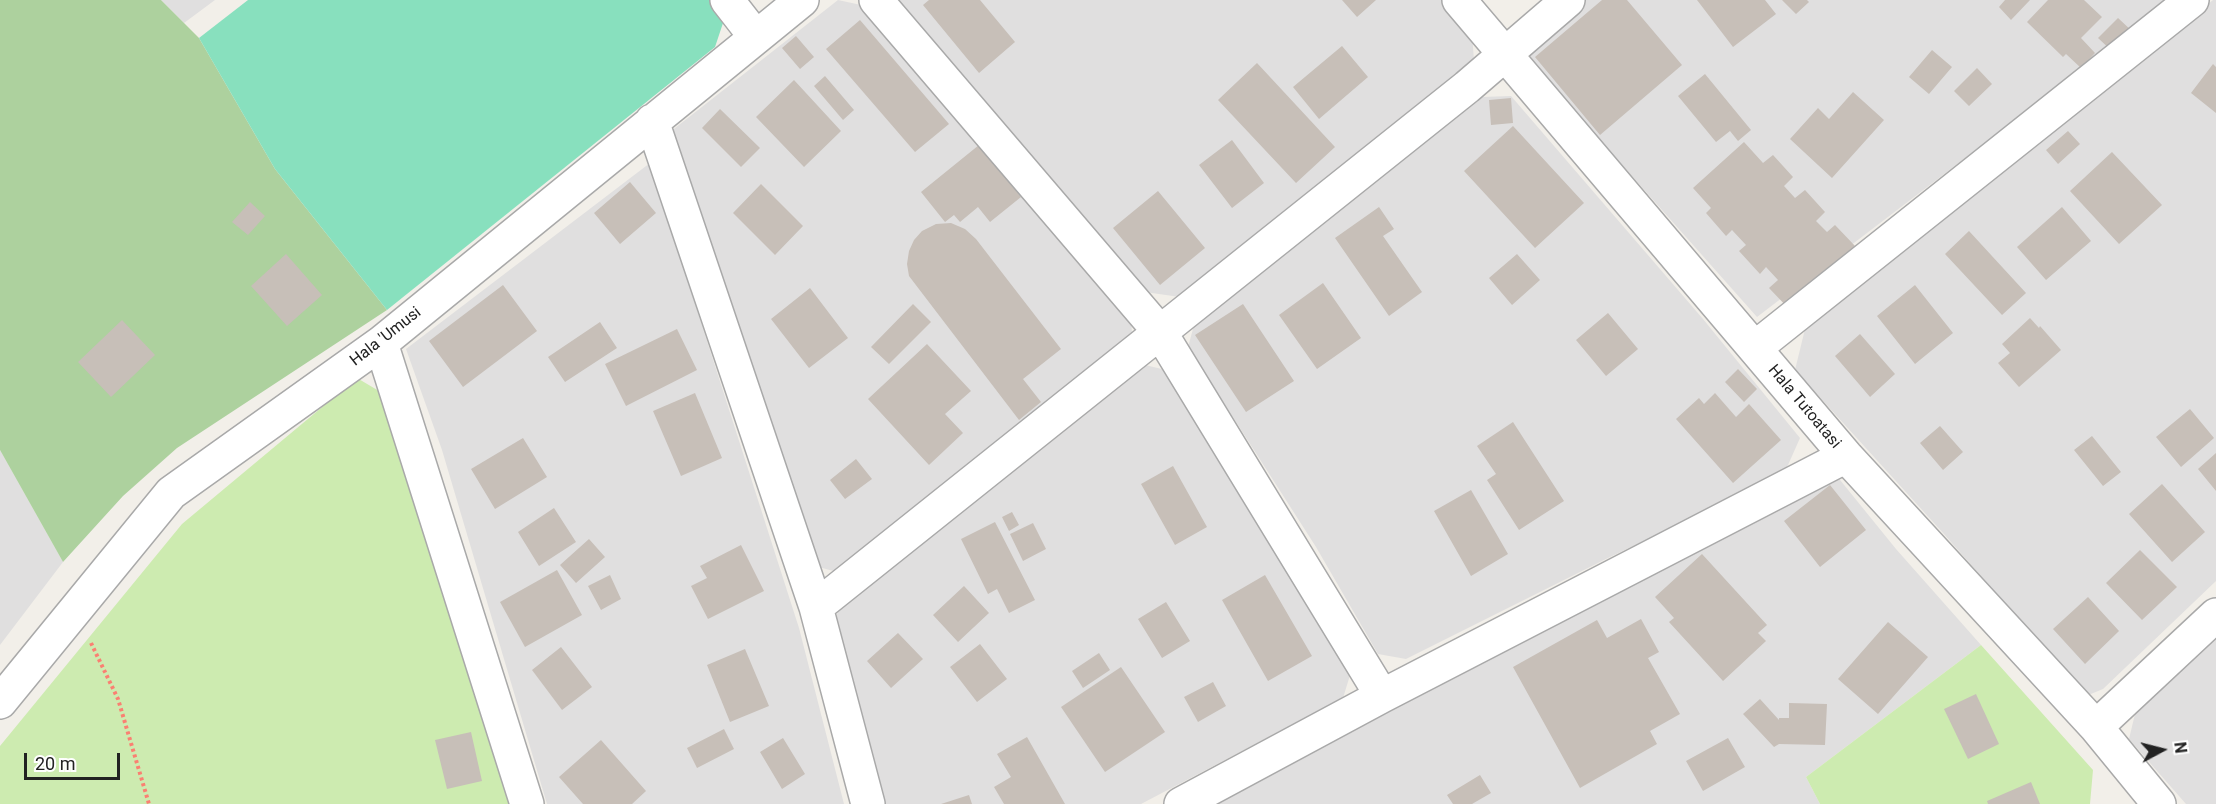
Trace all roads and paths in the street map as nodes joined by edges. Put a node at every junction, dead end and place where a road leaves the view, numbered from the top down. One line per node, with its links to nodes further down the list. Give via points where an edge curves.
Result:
1 (727, 0): 7 (street)
2 (801, 0): 7 (street, Hala 'Umusi)
3 (876, 0): 10 (street)
4 (1459, 0): 8 (street, Hala Tutoatasi)
5 (1568, 0): 8 (street)
6 (2192, 0): 12 (street)
7 (755, 36): 9 (street, Hala 'Umusi)
8 (1506, 55): 10 (street); 12 (street, Hala Tutoatasi)
9 (652, 121): 11 (street, Hala 'Umusi); 14 (street)
10 (1160, 332): 14 (street); 17 (street)
11 (381, 343): 15 (street, Hala 'Umusi, via 171,493); 22 (street)
12 (1755, 348): 13 (street, Hala Tutoatasi)
13 (1846, 456): 17 (street); 19 (street, Hala Tutoatasi)
14 (816, 607): 23 (street)
15 (75, 610): 18 (street, Hala 'Umusi); 21 (path, via 118,699)
16 (2216, 615): 19 (street)
17 (1382, 696): 24 (street)
18 (0, 702)
19 (2096, 727): 20 (street, Hala Tutoatasi)
20 (2150, 802)
21 (149, 804)
22 (527, 804)
23 (868, 804)
24 (1180, 804)

